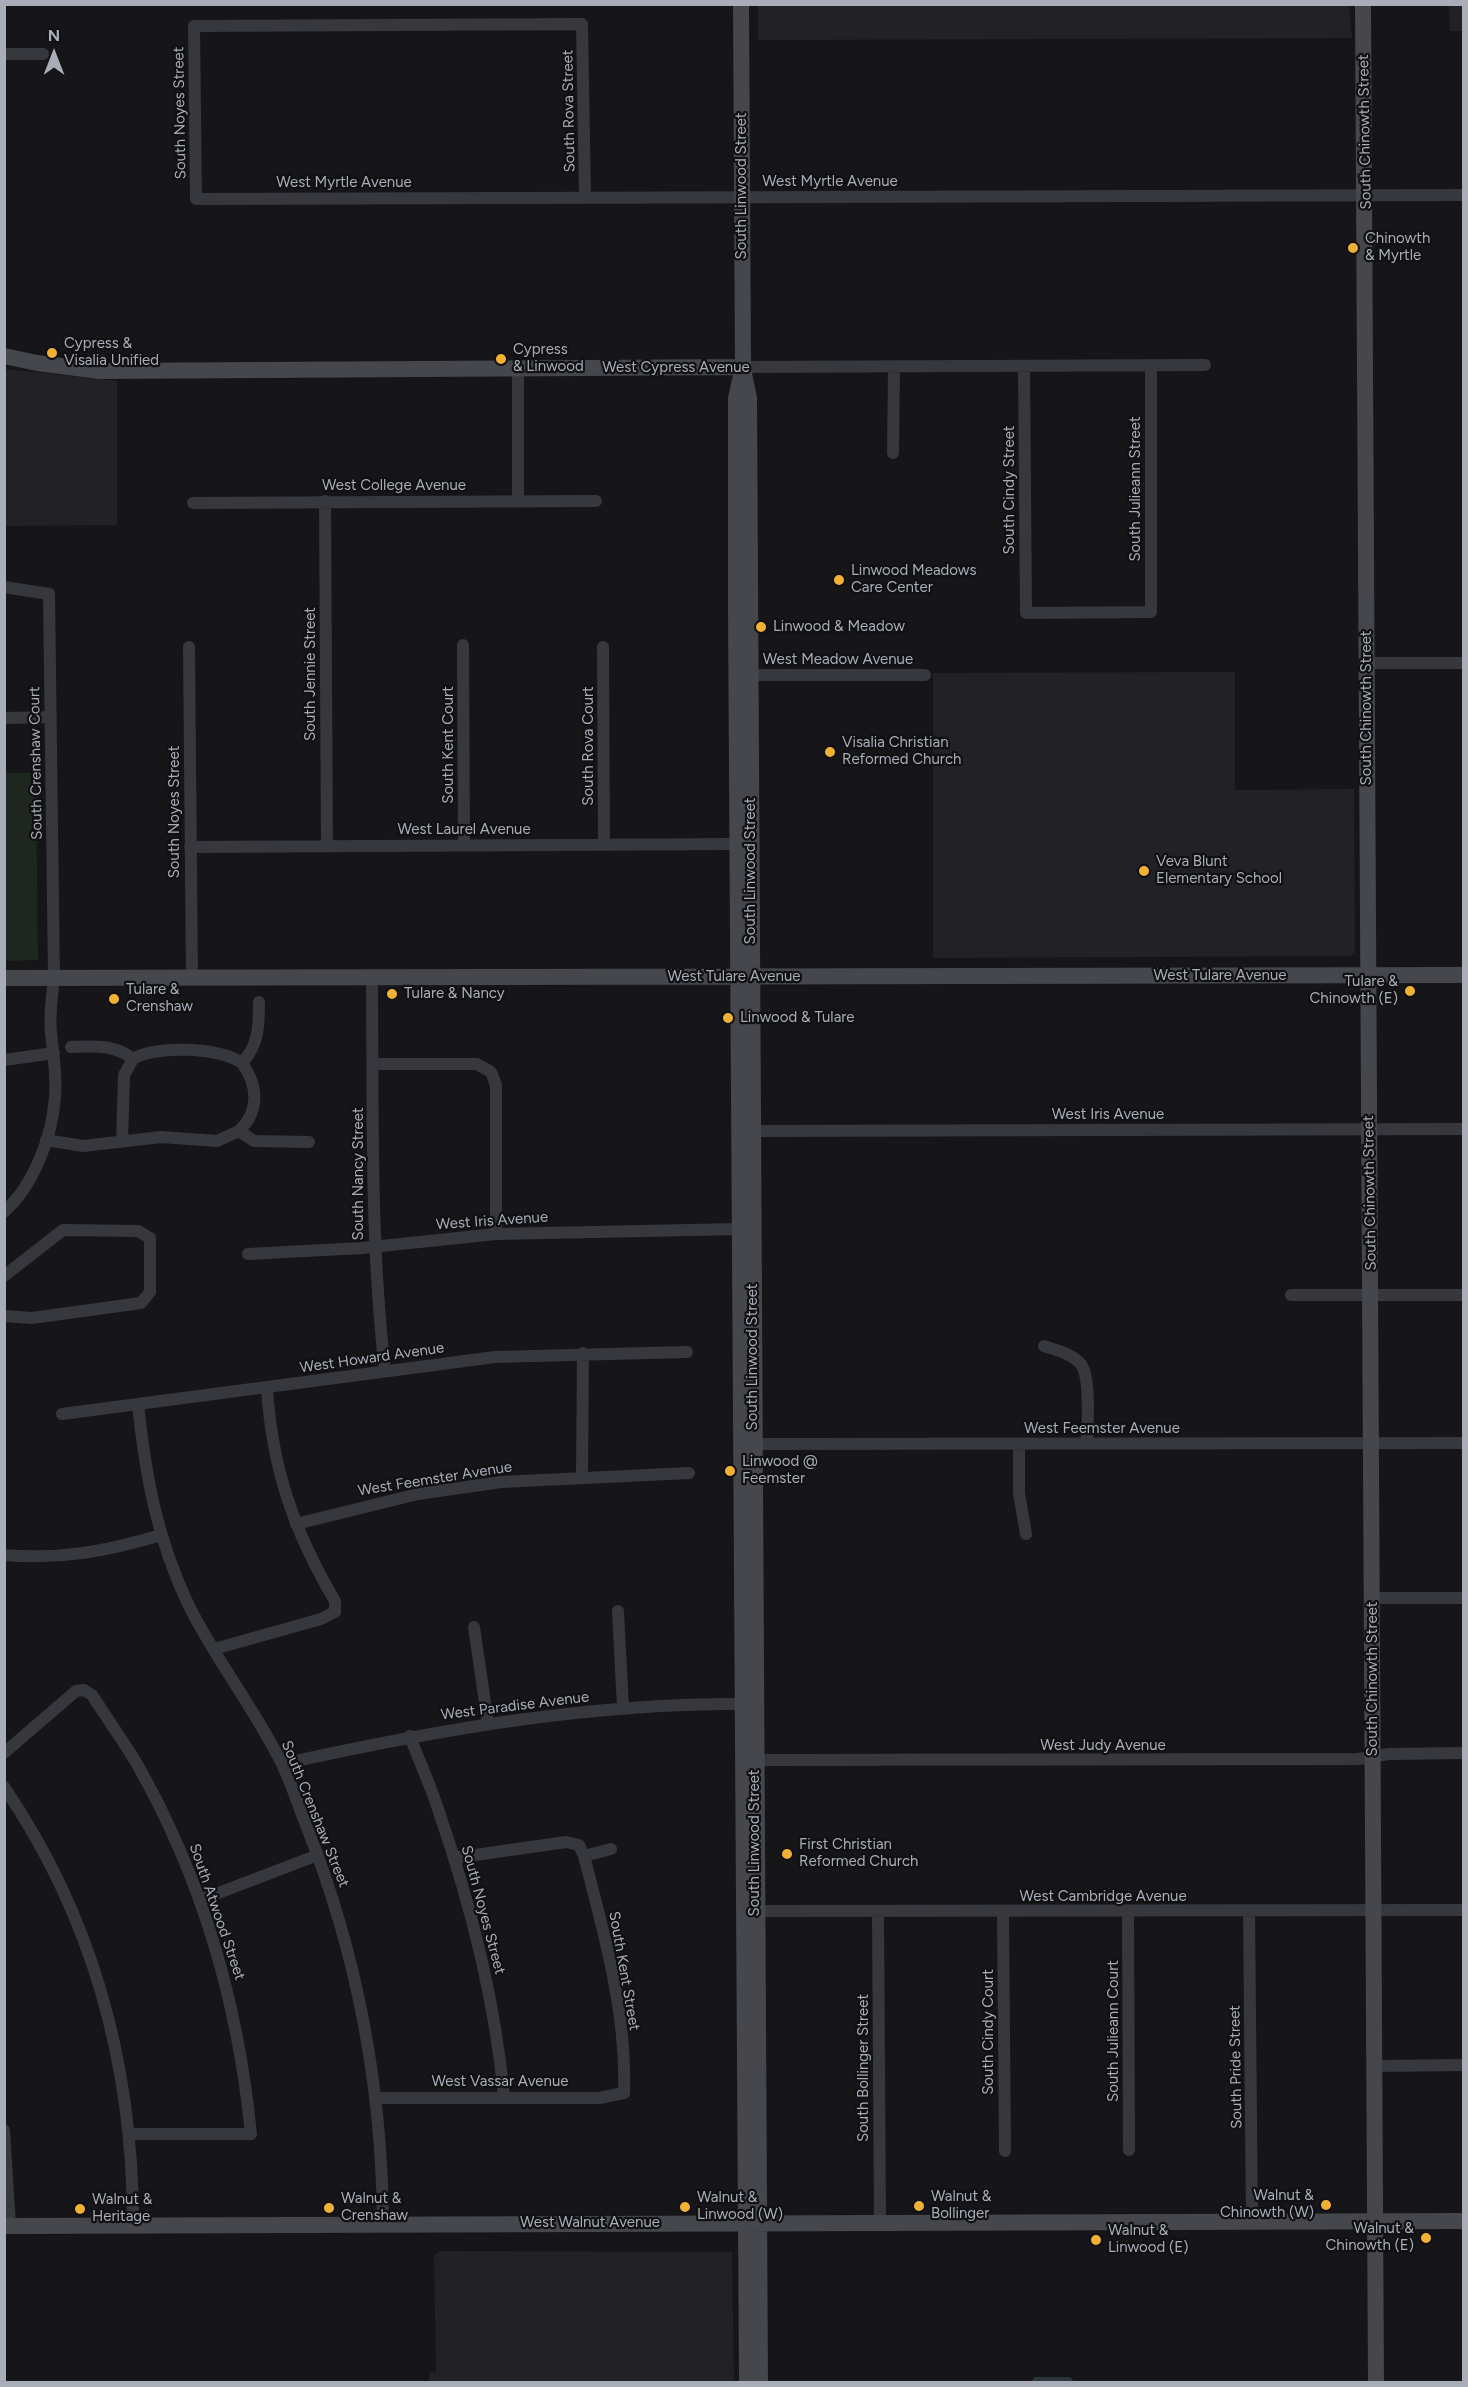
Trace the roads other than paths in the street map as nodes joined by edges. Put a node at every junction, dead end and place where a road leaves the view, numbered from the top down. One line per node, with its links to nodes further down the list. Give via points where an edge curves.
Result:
1 (741, 4): 9 (street, South Linwood Street)
2 (1363, 4): 6 (street, South Chinowth Street)
3 (194, 26): 8 (street, South Rova Street, via 582,24); 10 (street, South Noyes Street)
4 (4, 54): 5 (street)
5 (43, 54)
6 (1366, 194): 7 (street, West Myrtle Avenue); 9 (street, West Myrtle Avenue); 29 (street, South Chinowth Street)
7 (1464, 195)
8 (585, 197): 9 (street, West Myrtle Avenue); 10 (street, West Myrtle Avenue)
9 (742, 198): 14 (street, South Linwood Street)
10 (196, 199)
11 (4, 356): 16 (street, West Cypress Avenue, via 100,371)
12 (1205, 365): 13 (street, West Cypress Avenue)
13 (1150, 366): 15 (street, West Cypress Avenue); 25 (street, South Julieann Street, via 1151,612)
14 (743, 367): 16 (street, West Cypress Avenue); 17 (street, West Cypress Avenue); 24 (street, South Linwood Street, via 736,398); 31 (street, South Linwood Street, via 749,398)
15 (1024, 367): 17 (street, West Cypress Avenue); 25 (street, South Cindy Street)
16 (518, 368): 20 (street)
17 (894, 368): 18 (street)
18 (893, 453)
19 (325, 501): 20 (street, West College Avenue); 22 (street, West College Avenue); 39 (street, South Jennie Street)
20 (518, 501): 21 (street, West College Avenue)
21 (596, 501)
22 (193, 503)
23 (4, 587): 33 (street, South Crenshaw Court, via 49,594)
24 (736, 611): 31 (street, via 743,630 743,668); 36 (street, South Linwood Street)
25 (1026, 613)
26 (463, 645): 37 (street, South Kent Court)
27 (189, 647): 40 (street, South Noyes Street)
28 (603, 647): 38 (street, South Rova Court)
29 (1367, 663): 30 (street); 41 (street, South Chinowth Street)
30 (1464, 663)
31 (751, 675): 32 (street, West Meadow Avenue); 35 (street, South Linwood Street)
32 (925, 675)
33 (51, 717): 34 (street); 46 (street, South Crenshaw Court)
34 (4, 718)
35 (751, 827): 36 (street, via 745,841); 43 (street, South Linwood Street)
36 (737, 844): 38 (street, West Laurel Avenue); 43 (street, South Linwood Street)
37 (464, 845): 38 (street, West Laurel Avenue); 39 (street, West Laurel Avenue)
38 (604, 845)
39 (327, 846): 40 (street, West Laurel Avenue)
40 (190, 847): 47 (street, South Noyes Street)
41 (1367, 975): 42 (street, West Tulare Avenue); 43 (street, West Tulare Avenue); 55 (street, South Chinowth Street)
42 (1464, 975)
43 (745, 976): 44 (street, West Tulare Avenue); 58 (street, South Linwood Street); 62 (street, South Linwood Street)
44 (372, 977): 47 (street, West Tulare Avenue); 54 (street, South Nancy Street)
45 (4, 978): 46 (street, West Tulare Avenue)
46 (54, 978): 47 (street, West Tulare Avenue); 50 (street)
47 (192, 978)
48 (259, 1002): 53 (street, via 257,1036)
49 (71, 1047): 51 (street, via 104,1046)
50 (54, 1053): 52 (street); 59 (street, via 55,1097)
51 (132, 1059): 53 (street, via 150,1052 214,1051); 60 (street, via 124,1075)
52 (4, 1060)
53 (242, 1063): 57 (street, via 254,1084 255,1101 248,1122)
54 (373, 1064): 65 (street, via 477,1064 492,1072 496,1085); 66 (street, South Nancy Street)
55 (1370, 1130): 56 (street, West Iris Avenue); 58 (street, West Iris Avenue); 70 (street, South Chinowth Street)
56 (1464, 1130)
57 (239, 1131): 60 (street, via 217,1141 161,1137); 61 (street, via 254,1141)
58 (752, 1131): 62 (street); 82 (street, South Linwood Street)
59 (46, 1140): 60 (street, via 83,1146); 63 (street, via 32,1175)
60 (122, 1142)
61 (309, 1142)
62 (739, 1145): 64 (street, South Linwood Street)
63 (4, 1212)
64 (739, 1229): 65 (street, West Iris Avenue); 82 (street, South Linwood Street)
65 (496, 1234): 66 (street, West Iris Avenue)
66 (374, 1247): 67 (street, West Iris Avenue); 76 (street, South Nancy Street)
67 (248, 1254)
68 (4, 1276): 72 (street, via 63,1230 138,1231 150,1238 150,1292 141,1303 32,1318)
69 (1291, 1295): 70 (street)
70 (1371, 1295): 71 (street); 80 (street, South Chinowth Street)
71 (1464, 1295)
72 (4, 1316)
73 (1044, 1346): 84 (street, via 1081,1363 1086,1382)
74 (687, 1352): 75 (street, West Howard Avenue)
75 (583, 1353): 76 (street, West Howard Avenue, via 495,1357); 86 (street)
76 (385, 1371): 77 (street, West Howard Avenue)
77 (267, 1388): 78 (street, West Howard Avenue); 87 (street, via 271,1439 281,1485)
78 (138, 1405): 79 (street, West Howard Avenue); 89 (street, South Crenshaw Street, via 145,1470)
79 (62, 1414)
80 (1371, 1443): 81 (street, West Feemster Avenue); 84 (street, West Feemster Avenue); 91 (street, South Chinowth Street)
81 (1464, 1443)
82 (747, 1444): 83 (street, West Feemster Avenue); 96 (street, South Linwood Street)
83 (1019, 1444): 84 (street, West Feemster Avenue); 88 (street, via 1019,1492)
84 (1087, 1444)
85 (689, 1473): 86 (street, West Feemster Avenue)
86 (582, 1477): 87 (street, West Feemster Avenue, via 501,1482 418,1494)
87 (296, 1524): 95 (street, via 335,1601 334,1612)
88 (1026, 1534)
89 (161, 1535): 90 (street, via 72,1557); 95 (street, South Crenshaw Street, via 190,1607)
90 (4, 1555)
91 (1372, 1598): 92 (street); 102 (street, South Chinowth Street)
92 (1464, 1598)
93 (618, 1611): 97 (street)
94 (474, 1627): 98 (street)
95 (214, 1649): 104 (street, South Crenshaw Street)
96 (748, 1704): 97 (street, West Paradise Avenue); 103 (street, South Linwood Street)
97 (623, 1708): 98 (street, West Paradise Avenue)
98 (488, 1723): 99 (street, West Paradise Avenue)
99 (410, 1736): 104 (street, West Paradise Avenue); 109 (street, South Noyes Street)
100 (4, 1753): 110 (street, South Atwood Street, via 76,1691 92,1695 136,1764 175,1838)
101 (1464, 1753): 102 (street, West Judy Avenue)
102 (1373, 1756): 103 (street, West Judy Avenue); 114 (street, South Chinowth Street)
103 (748, 1760): 112 (street, South Linwood Street)
104 (282, 1764): 107 (street, South Crenshaw Street)
105 (4, 1787): 124 (street, via 43,1849 92,1962 123,2074)
106 (610, 1849): 108 (street)
107 (318, 1855): 110 (street); 122 (street, South Crenshaw Street, via 363,2015)
108 (584, 1856): 109 (street, via 579,1845 566,1842); 120 (street, South Kent Street, via 617,2000)
109 (454, 1858): 121 (street, South Noyes Street, via 485,1973)
110 (200, 1900): 124 (street, South Atwood Street, via 231,2000 251,2134)
111 (1464, 1910): 114 (street, West Cambridge Avenue)
112 (749, 1911): 115 (street, West Cambridge Avenue); 130 (street, South Linwood Street)
113 (1249, 1911): 114 (street, West Cambridge Avenue); 117 (street, West Cambridge Avenue); 128 (street, South Pride Street)
114 (1374, 1911): 119 (street, South Chinowth Street)
115 (878, 1912): 116 (street, West Cambridge Avenue); 131 (street, South Bollinger Street)
116 (1003, 1912): 117 (street, West Cambridge Avenue); 126 (street, South Cindy Court)
117 (1128, 1912): 125 (street, South Julieann Court)
118 (1464, 2065): 119 (street)
119 (1374, 2066): 129 (street, South Chinowth Street)
120 (624, 2093): 121 (street, West Vassar Avenue, via 599,2098)
121 (504, 2097): 122 (street, West Vassar Avenue)
122 (375, 2098): 132 (street, South Crenshaw Street)
123 (4, 2130): 134 (street)
124 (129, 2134): 133 (street)
125 (1129, 2150)
126 (1005, 2151)
127 (1464, 2221): 129 (street, West Walnut Avenue)
128 (1252, 2222): 129 (street, West Walnut Avenue); 131 (street, West Walnut Avenue)
129 (1375, 2222): 137 (street, South Chinowth Street)
130 (751, 2223): 131 (street, West Walnut Avenue); 132 (street, West Walnut Avenue); 135 (street, South Linwood Street); 136 (street, South Linwood Street)
131 (880, 2223)
132 (383, 2224): 133 (street, West Walnut Avenue)
133 (133, 2225): 134 (street, West Walnut Avenue)
134 (7, 2226)
135 (747, 2382)
136 (760, 2382)
137 (1376, 2382)

